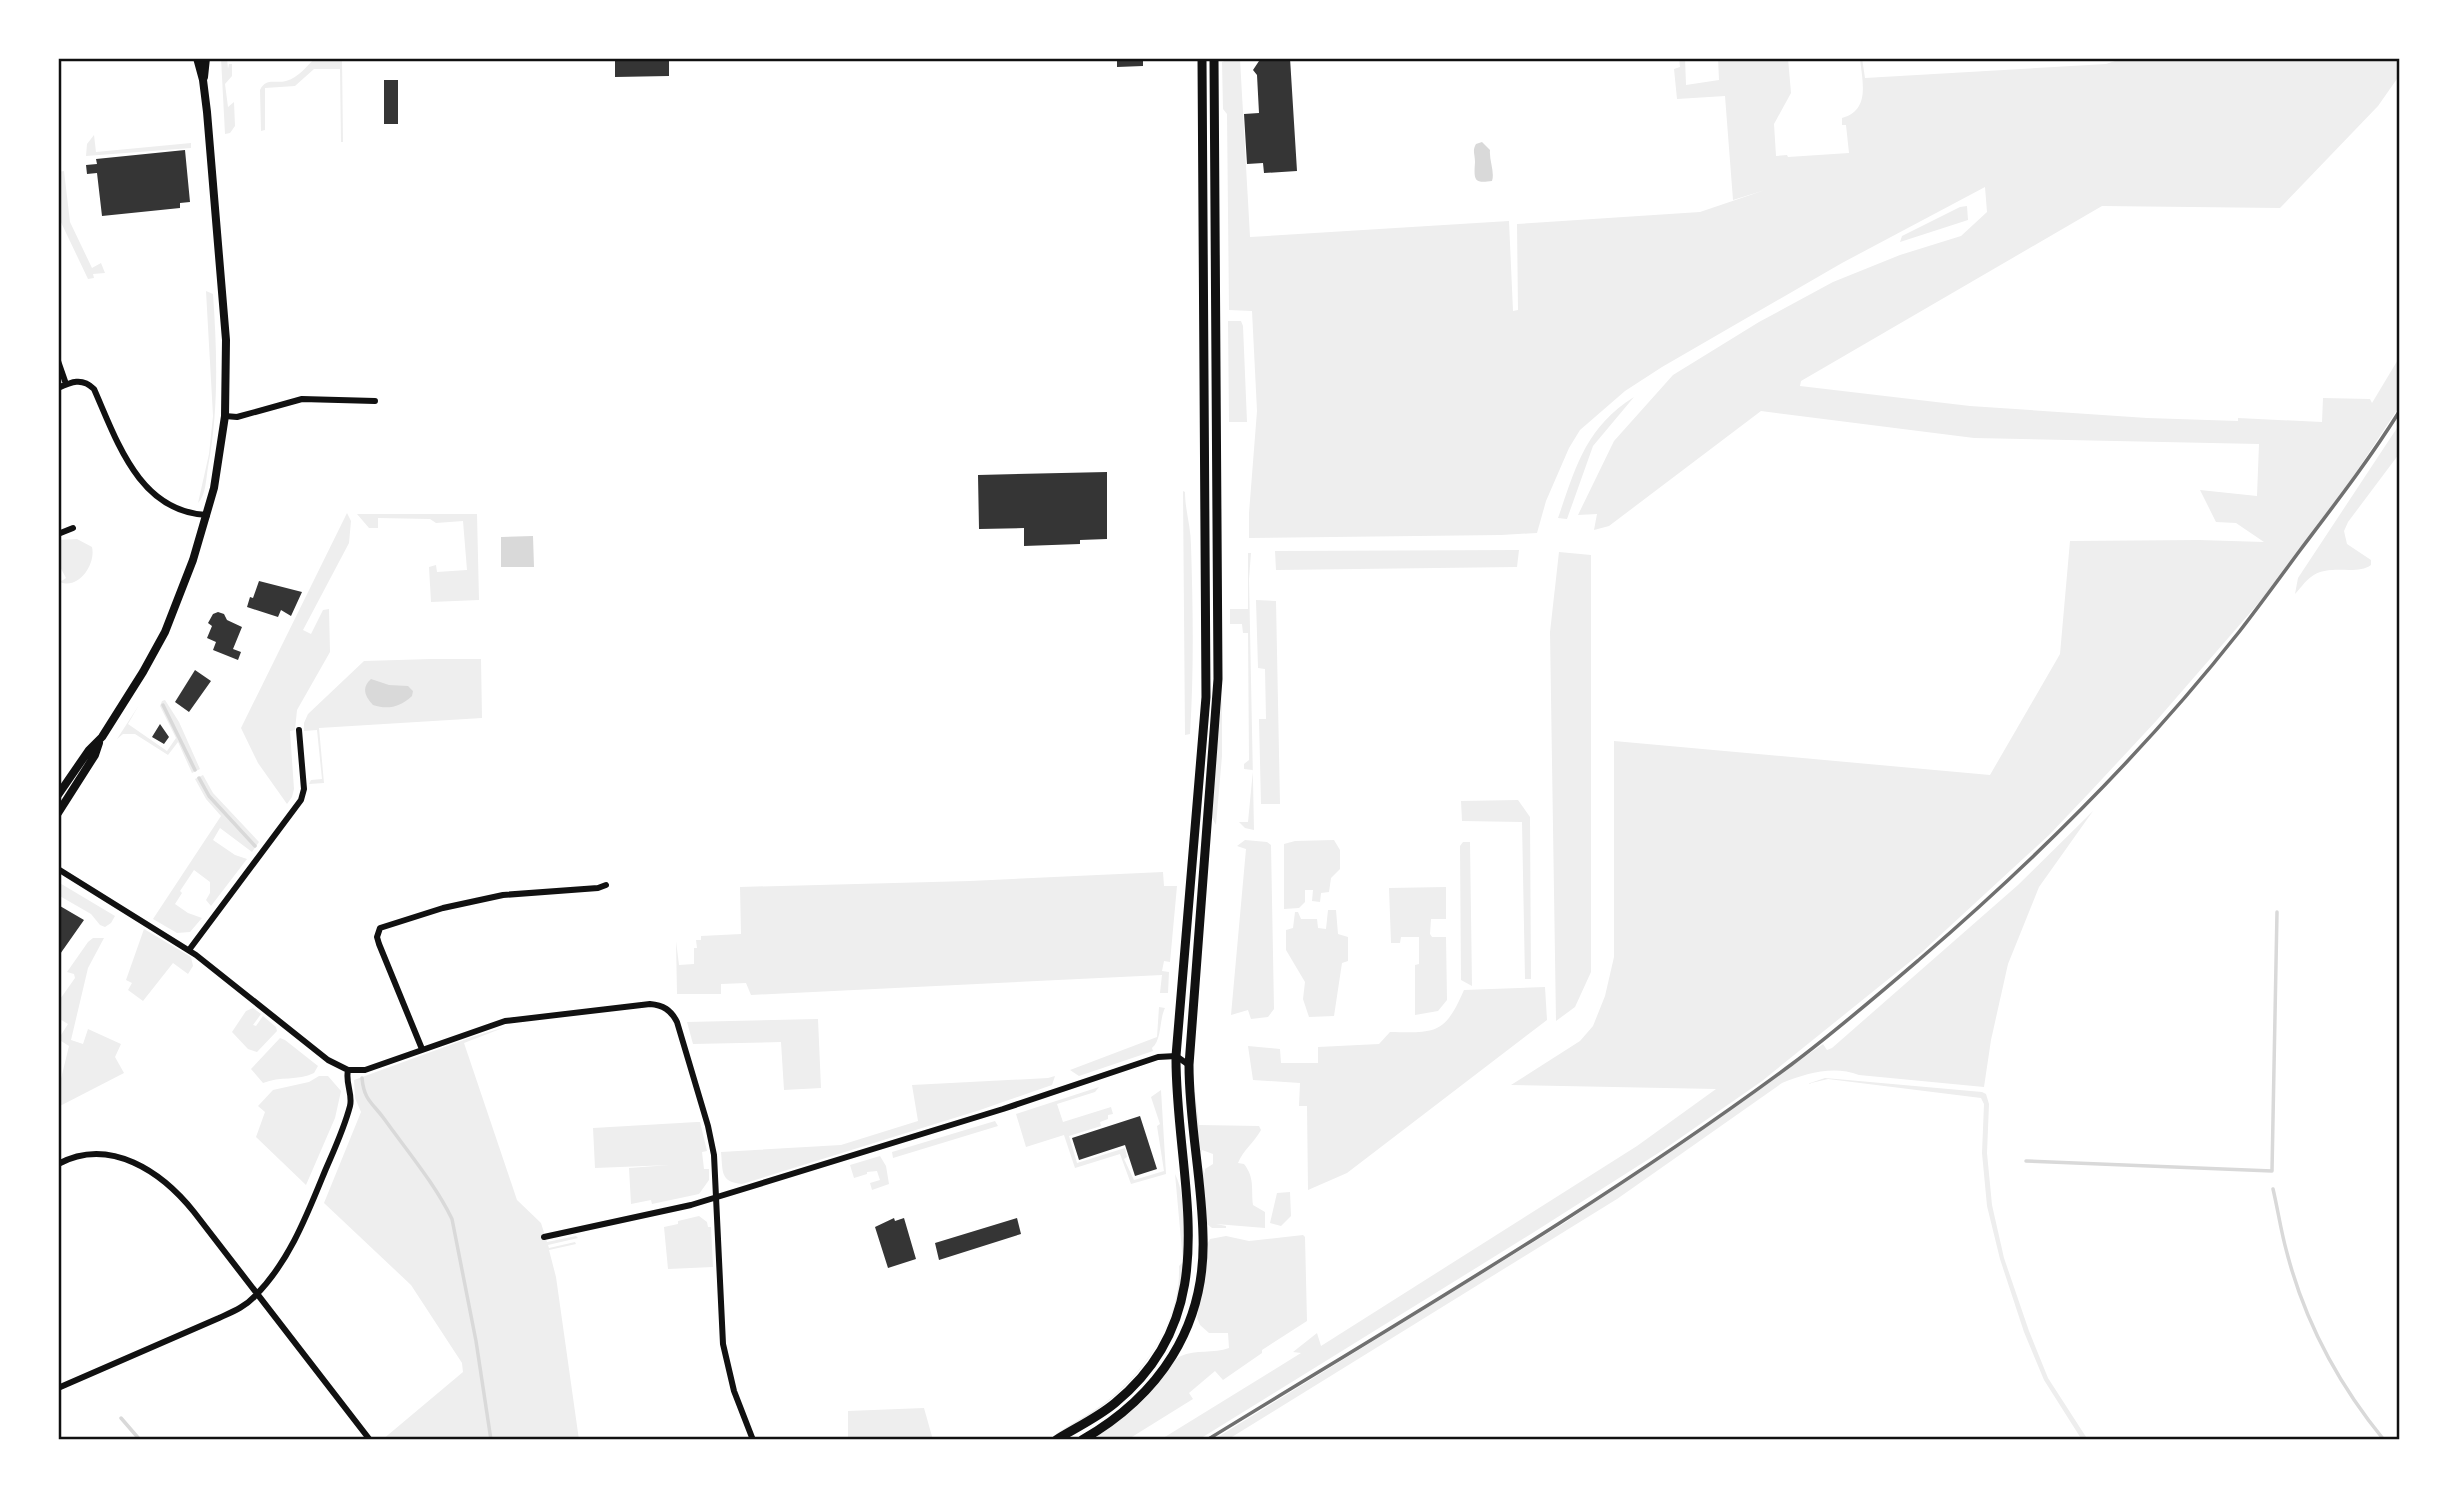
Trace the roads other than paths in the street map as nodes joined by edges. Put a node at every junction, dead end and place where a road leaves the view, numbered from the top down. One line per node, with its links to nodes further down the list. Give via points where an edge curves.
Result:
1 (197, 58): 5 (street)
2 (206, 58): 5 (street)
3 (1202, 58): 25 (main road, via 1206,697)
4 (1214, 58): 23 (main road, via 1218,679)
5 (203, 80): 10 (street, via 226,340)
6 (58, 361): 7 (street)
7 (66, 384): 8 (street); 11 (street, via 83,381 94,389 122,451 146,488 177,507)
8 (58, 388)
9 (375, 401): 10 (street, via 302,398)
10 (225, 416): 11 (street)
11 (207, 515): 17 (street, via 164,632)
12 (73, 528): 13 (street)
13 (58, 534)
14 (58, 597): 15 (street)
15 (58, 613)
16 (299, 730): 22 (street, via 301,800)
17 (100, 740): 18 (street); 19 (street)
18 (58, 794)
19 (58, 813)
20 (58, 870): 22 (street)
21 (606, 885): 24 (street, via 503,895 380,928 379,944)
22 (189, 950): 27 (street, via 314,1050)
23 (1190, 1039): 25 (street); 26 (main road)
24 (422, 1049): 27 (street, via 365,1070); 29 (street, via 512,1019 663,1006 677,1022 708,1126)
25 (1177, 1056): 26 (street); 29 (street, via 1158,1057); 35 (main road, via 1190,1249 1179,1309 1161,1348 1133,1386 1105,1410)
26 (1189, 1065): 36 (main road, via 1203,1233 1195,1303 1179,1345 1158,1379 1124,1412)
27 (348, 1070): 31 (street, via 351,1103 338,1141 290,1248)
28 (58, 1164): 31 (street, via 80,1156 110,1155 156,1174 182,1196)
29 (716, 1197): 30 (street); 34 (street, via 723,1344)
30 (544, 1237)
31 (258, 1294): 32 (street, via 219,1318); 33 (street)
32 (58, 1388)
33 (370, 1440)
34 (753, 1440)
35 (1056, 1440)
36 (1082, 1440)

